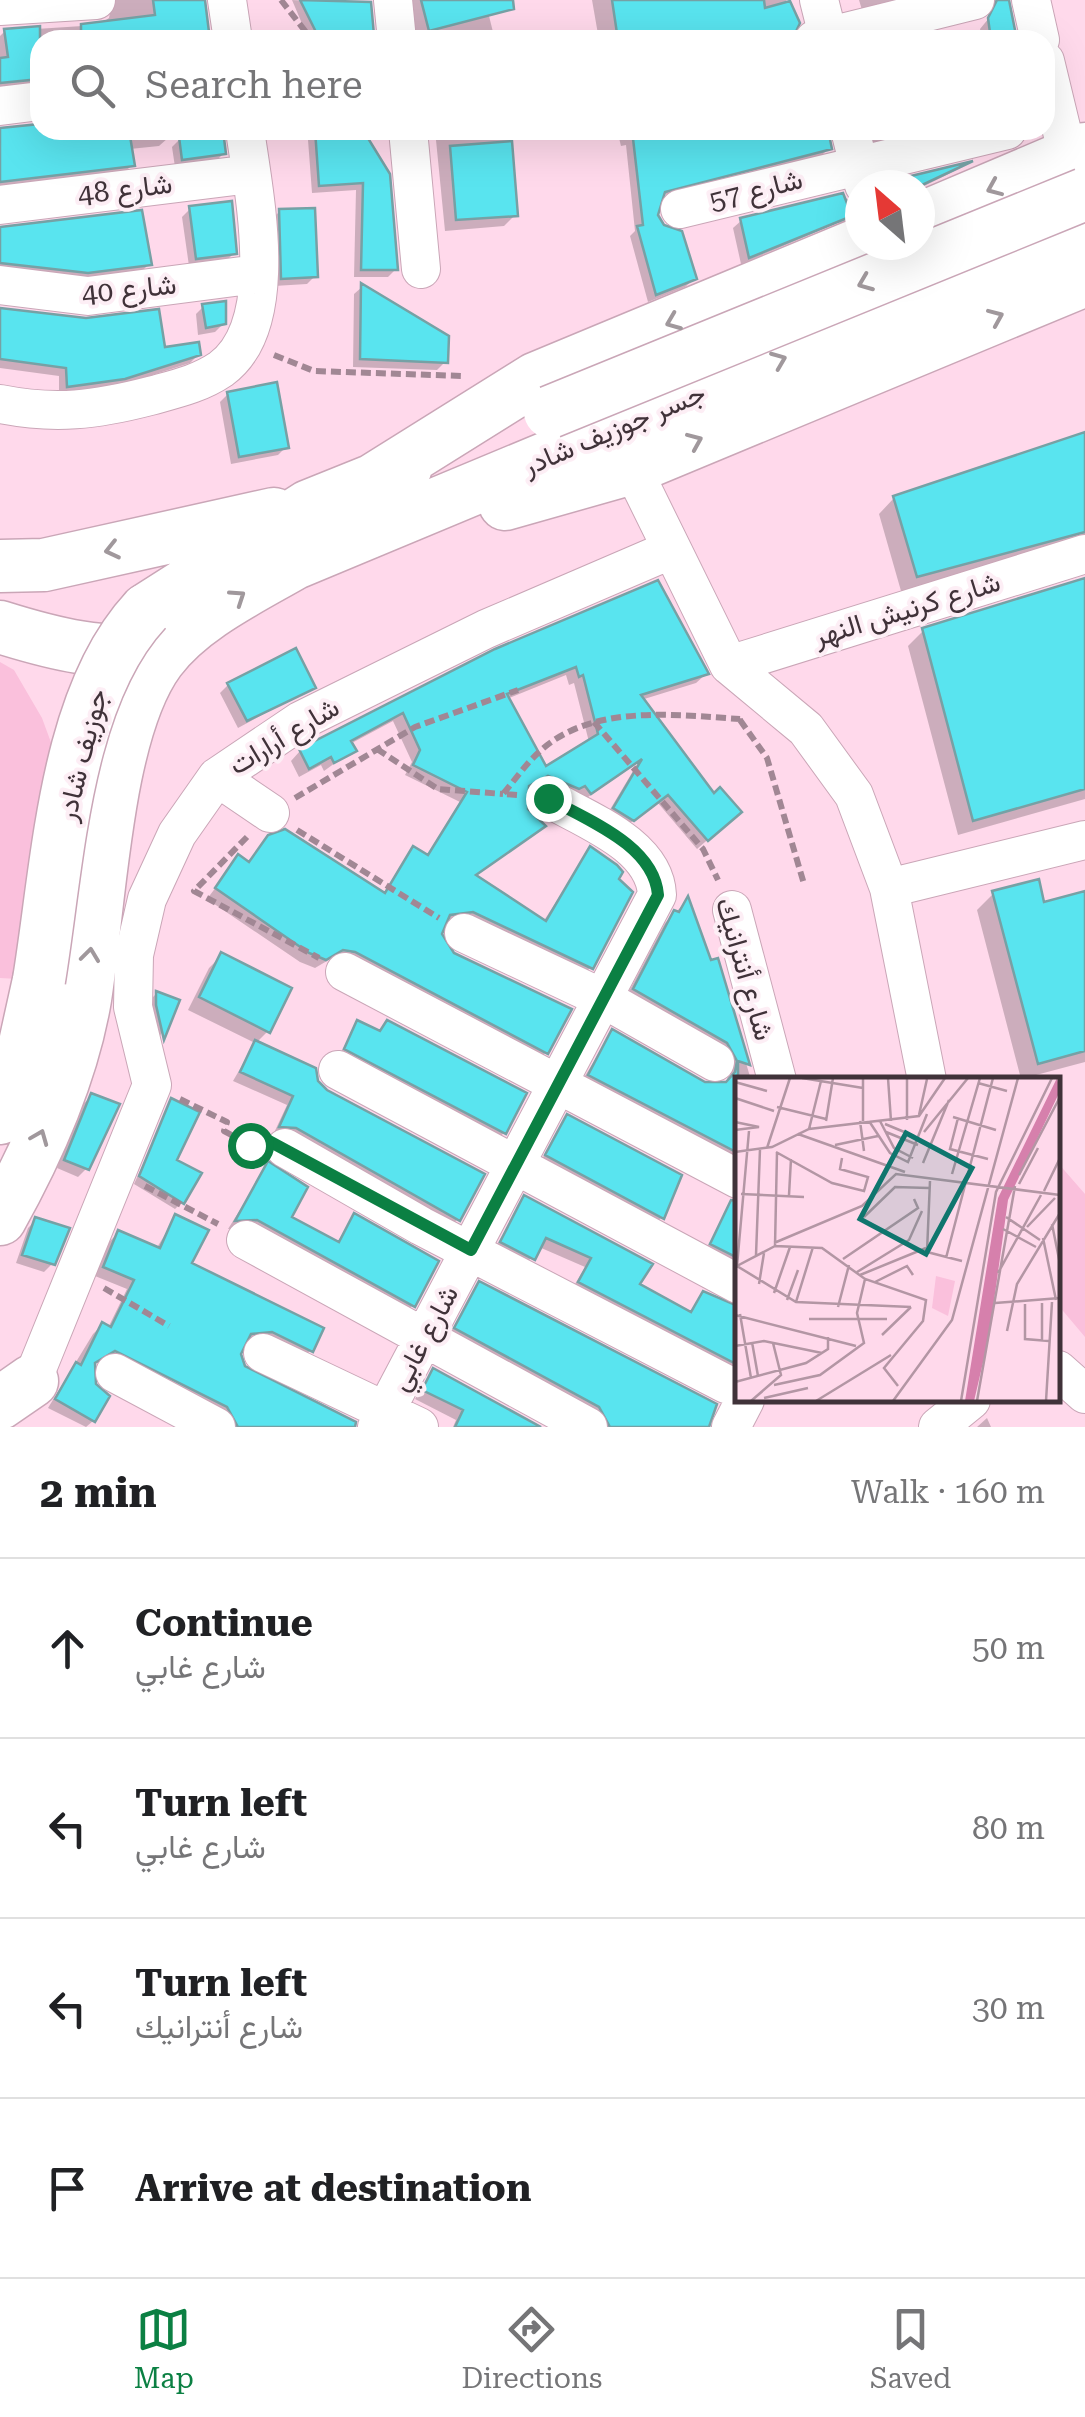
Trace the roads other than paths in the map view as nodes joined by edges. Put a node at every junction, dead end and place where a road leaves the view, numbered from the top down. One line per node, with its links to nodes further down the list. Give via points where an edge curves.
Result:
1 (96, 0): 7 (street)
2 (227, 0): 8 (street)
3 (392, 0): 9 (street)
4 (819, 0): 10 (street)
5 (975, 0): 11 (street)
6 (1031, 0): 12 (street)
7 (0, 6)
8 (231, 30)
9 (396, 30)
10 (823, 30)
11 (859, 30)
12 (1038, 30)
13 (1055, 99): 19 (street)
14 (30, 103): 15 (street)
15 (0, 106)
16 (246, 140): 21 (street)
17 (409, 140): 28 (street)
18 (957, 140): 20 (street, شارع 57)
19 (1068, 148): 24 (highway, one-way to 24); 25 (street); 33 (highway, جسر جوزيف شادر, one-way to 33, bridge)
20 (858, 160): 23 (street, شارع 57)
21 (251, 174): 22 (street, شارع 48); 29 (street)
22 (0, 205)
23 (680, 208)
24 (935, 212)
25 (1085, 222)
26 (1085, 234): 33 (highway, جسر جوزيف شادر, one-way to 26)
27 (845, 252): 33 (highway, one-way to 33)
28 (421, 269)
29 (258, 274): 31 (street, شارع 40, via 88,296); 32 (street, via 246,344 198,382 92,411 38,412)
30 (1085, 280): 34 (highway, one-way to 30)
31 (0, 286)
32 (0, 404)
33 (548, 414): 35 (highway, جوزيف شادر); 36 (highway, جسر جوزيف شادر)
34 (632, 468): 36 (highway, via 459,517); 37 (street)
35 (309, 506): 39 (highway, one-way to 39, via 44,564); 41 (highway, جوزيف شادر)
36 (366, 533): 41 (highway, جسر جوزيف شادر, one-way to 36, via 295,563)
37 (670, 550): 42 (street); 43 (street, شارع أرارات, via 486,629 300,721)
38 (1085, 554): 42 (street, شارع كرنيش النهر)
39 (0, 566)
40 (0, 627): 41 (highway, via 124,652)
41 (160, 637): 57 (highway, جوزيف شادر, bridge, via 106,665 85,723 39,980); 61 (highway, جوزيف شادر, one-way to 41, via 36,1148 71,1051 124,745)
42 (738, 672): 47 (street, via 806,729 854,795)
43 (217, 777): 45 (street); 69 (street, شارع أرارات, via 162,862 134,955 133,1007 152,1085 78,1272)
44 (548, 798): 51 (street, شارع غابي, via 643,858 654,875 658,895)
45 (270, 814)
46 (1085, 840): 47 (street)
47 (889, 888): 55 (street)
48 (732, 910): 54 (street, شارع أنترانيك)
49 (464, 933): 51 (street)
50 (345, 972): 56 (street)
51 (604, 999): 52 (street); 56 (street, شارع غابي)
52 (715, 1062)
53 (338, 1070): 59 (street)
54 (775, 1077)
55 (927, 1077)
56 (558, 1086): 59 (street, شارع غابي); 60 (street)
57 (0, 1118)
58 (285, 1148): 63 (street)
59 (516, 1165): 63 (street, شارع غابي); 64 (street)
60 (735, 1177)
61 (0, 1219)
62 (246, 1240): 65 (street)
63 (471, 1250): 65 (street, شارع غابي); 70 (street)
64 (735, 1282)
65 (425, 1337): 73 (street, شارع غابي); 75 (street)
66 (263, 1353): 73 (street)
67 (1060, 1372): 71 (street)
68 (115, 1373): 74 (street)
69 (16, 1392)
70 (735, 1392): 76 (street)
71 (1085, 1394)
72 (969, 1402): 77 (street)
73 (394, 1421)
74 (216, 1427)
75 (588, 1427)
76 (730, 1427)
77 (938, 1427)

